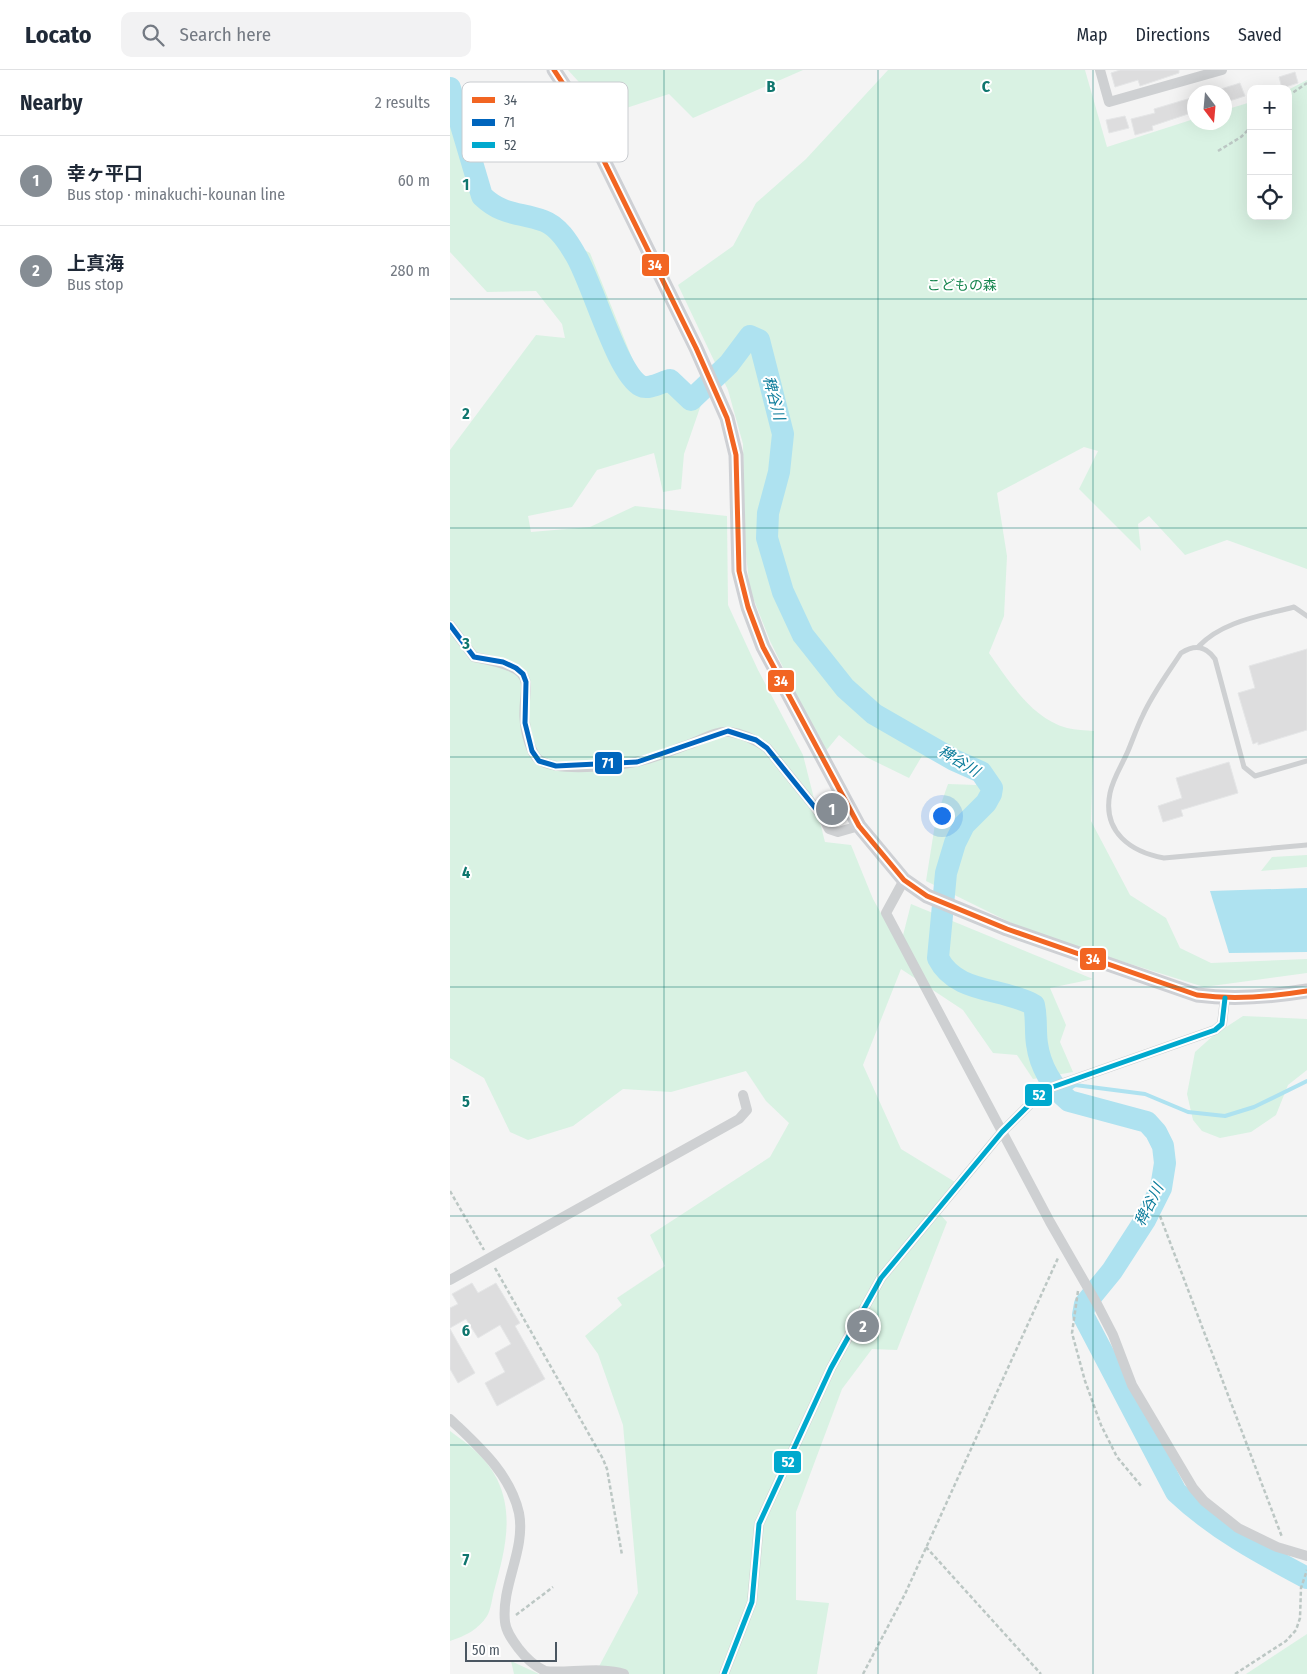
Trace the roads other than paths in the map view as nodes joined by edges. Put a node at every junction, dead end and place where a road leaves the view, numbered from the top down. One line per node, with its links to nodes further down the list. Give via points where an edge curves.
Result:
1 (554, 70): 4 (main road)
2 (1100, 70): 3 (street, via 1109,102)
3 (1222, 70)
4 (562, 82)
5 (605, 162): 10 (main road, via 704,364 727,418 736,455 739,571 748,607 763,646)
6 (1307, 616): 8 (lane, via 1294,607 1223,627)
7 (450, 625): 10 (street, via 474,657 503,662 523,674 526,682 526,729 532,751 539,760 556,766 637,762 728,731 756,740 767,748 822,816 829,830 838,832)
8 (1199, 646): 9 (lane, via 1208,649 1215,659 1244,767 1255,776); 11 (lane, via 1181,653 1144,714 1110,794 1112,824 1130,846 1144,854 1164,858)
9 (1307, 761)
10 (859, 826): 12 (main road)
11 (1307, 846)
12 (904, 880): 14 (main road, via 926,896 967,914 1191,992); 16 (street, via 886,913)
13 (1307, 991): 14 (main road)
14 (1225, 998): 16 (street, via 1222,1024 1215,1030 1044,1090)
15 (743, 1095): 17 (street, via 747,1110 739,1119)
16 (1002, 1132): 19 (street, via 1089,1288 1113,1335 1132,1385 1193,1488 1238,1528); 21 (street, via 881,1278 831,1368 758,1524 752,1602)
17 (450, 1280)
18 (450, 1419): 20 (street, via 492,1461 505,1479 518,1511 521,1529 504,1623 511,1638 524,1656 546,1672 614,1671)
19 (1307, 1556)
20 (624, 1674)
21 (724, 1674)

